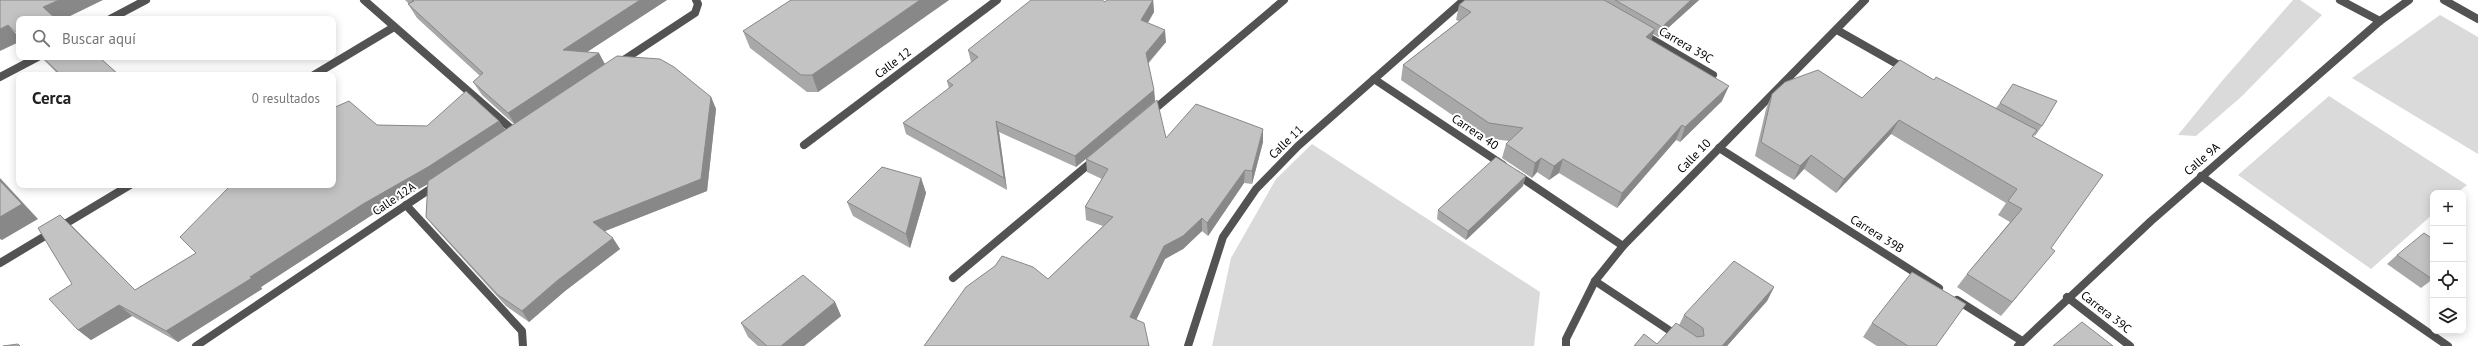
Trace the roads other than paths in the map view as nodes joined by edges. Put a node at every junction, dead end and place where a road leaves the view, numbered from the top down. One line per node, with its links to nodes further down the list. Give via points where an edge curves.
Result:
1 (146, 0): 11 (street)
2 (364, 0): 14 (street)
3 (696, 0): 18 (street, via 698,4 695,13)
4 (997, 0): 26 (street, Calle 12)
5 (1284, 0): 24 (street)
6 (1464, 0): 23 (street, Calle 11)
7 (1865, 0): 15 (street, Calle 10)
8 (2340, 0): 13 (street)
9 (2410, 0): 13 (street, Calle 9A)
10 (2444, 0): 12 (street)
11 (116, 16)
12 (2478, 19)
13 (2380, 21): 29 (street, Calle 9A)
14 (394, 27): 19 (street); 25 (street)
15 (1837, 30): 20 (street); 27 (street, Calle 10)
16 (1639, 32): 21 (street, Carrera 39C)
17 (32, 60): 22 (street)
18 (611, 68)
19 (319, 72)
20 (1913, 73)
21 (1713, 75)
22 (0, 77)
23 (1374, 79): 33 (street, Carrera 40); 41 (street, Calle 11, via 1298,146 1256,189 1223,237)
24 (1146, 116)
25 (515, 132)
26 (804, 145)
27 (1719, 148): 33 (street, Calle 10); 38 (street, Carrera 39B)
28 (1104, 152): 35 (street)
29 (2201, 176): 37 (street, Calle 9A); 45 (street)
30 (444, 180): 32 (street, Calle 12A)
31 (125, 188): 34 (street)
32 (406, 205): 39 (street, Calle 12A); 40 (street, via 522,331)
33 (1623, 246): 36 (street, Calle 10)
34 (0, 263)
35 (953, 278)
36 (1595, 281): 42 (street, Calle 10, via 1566,339); 43 (street)
37 (2067, 297): 38 (street, Calle 9A); 44 (street, Carrera 39C)
38 (2020, 344)
39 (196, 346)
40 (523, 346)
41 (1188, 346)
42 (1566, 346)
43 (1693, 346)
44 (2130, 346)
45 (2448, 346)

